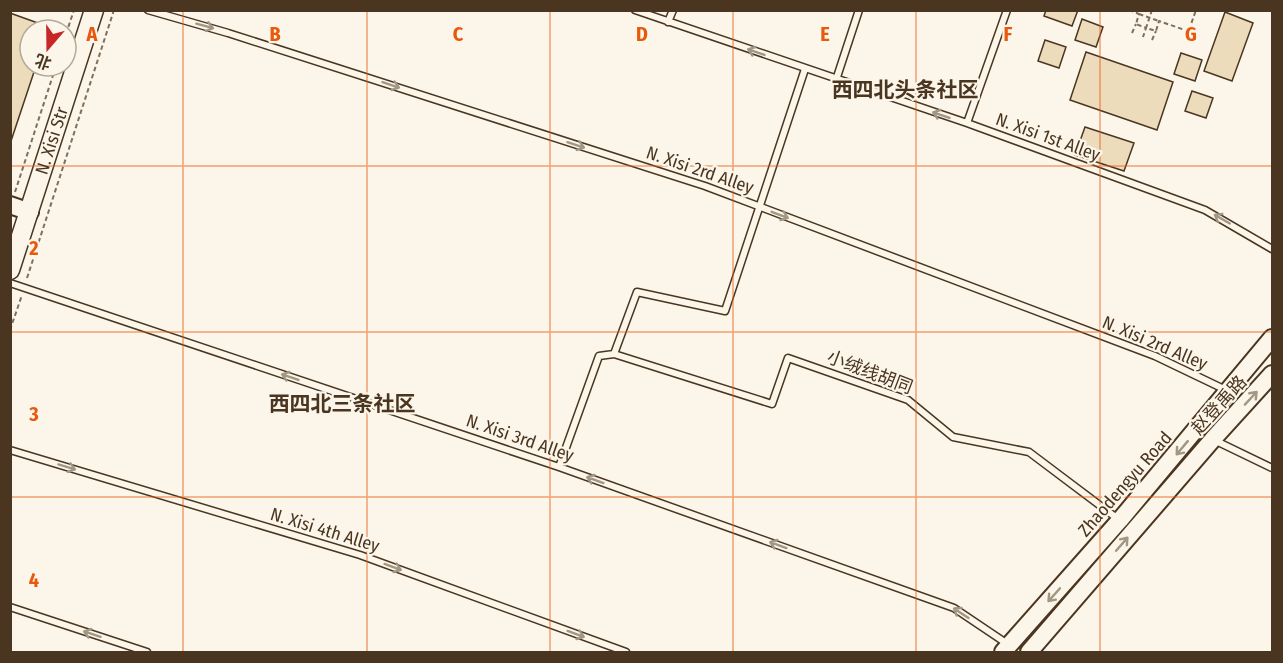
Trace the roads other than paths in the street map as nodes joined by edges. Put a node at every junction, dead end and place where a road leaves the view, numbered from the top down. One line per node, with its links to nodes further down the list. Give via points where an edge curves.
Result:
1 (94, 10): 13 (main road, N. Xisi Str)
2 (148, 10): 12 (lane, N. Xisi 2rd Alley, one-way to 12, via 705,186)
3 (635, 10): 7 (lane, N. Xisi 1st Alley)
4 (673, 10): 7 (lane)
5 (859, 10): 9 (lane)
6 (1007, 10): 10 (lane)
7 (668, 22): 8 (lane, N. Xisi 1st Alley, one-way to 7)
8 (805, 69): 9 (lane, N. Xisi 1st Alley); 12 (lane)
9 (836, 80): 10 (lane, N. Xisi 1st Alley, one-way to 9)
10 (967, 123): 14 (lane, N. Xisi 1st Alley, one-way to 10, via 1205,210)
11 (11, 206): 13 (main road)
12 (760, 207): 18 (lane, via 725,311 637,292); 20 (lane, N. Xisi 2rd Alley, one-way to 20, via 1155,356)
13 (30, 212): 15 (main road, N. Xisi Str)
14 (1272, 249)
15 (10, 270)
16 (10, 282): 23 (lane, N. Xisi 3rd Alley, one-way to 16)
17 (1272, 338): 20 (main road, Zhaodengyu Road)
18 (614, 354): 23 (lane, via 599,356); 25 (lane, 小绒线胡同, via 772,404 788,358 908,400 953,437 1029,452)
19 (1272, 374): 21 (main road, 赵登禹路, one-way to 19)
20 (1229, 392): 25 (main road, Zhaodengyu Road, one-way to 25)
21 (1213, 439): 24 (lane); 30 (main road, 赵登禹路, one-way to 21)
22 (10, 450): 29 (lane, N. Xisi 4th Alley, one-way to 29, via 360,555)
23 (559, 467): 27 (lane, N. Xisi 3rd Alley, one-way to 23, via 954,608)
24 (1272, 468)
25 (1120, 520): 27 (main road, Zhaodengyu Road, one-way to 27)
26 (10, 607): 28 (lane, one-way to 26)
27 (1006, 649)
28 (147, 652)
29 (626, 652)
30 (1029, 652)

